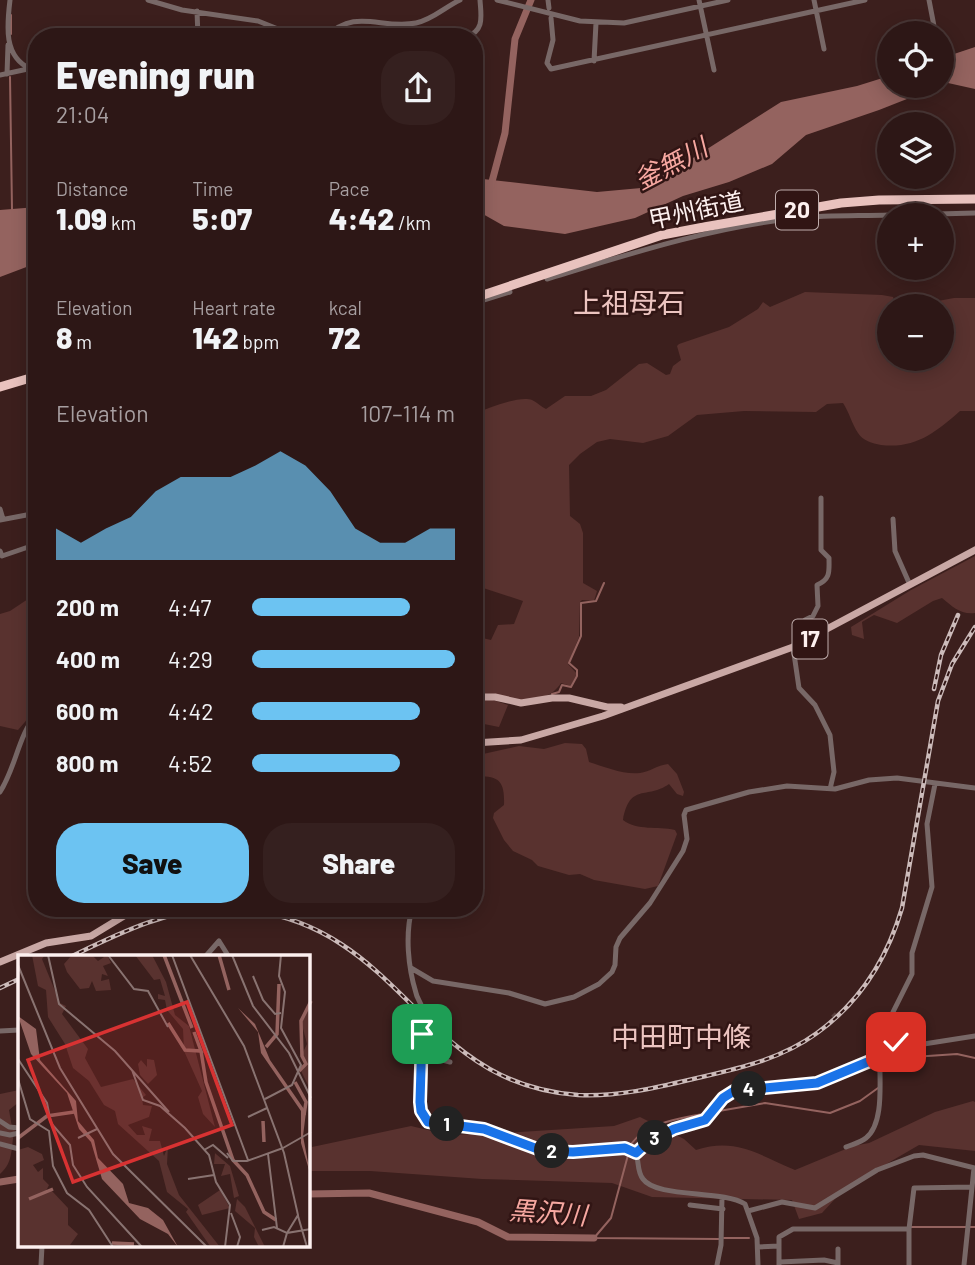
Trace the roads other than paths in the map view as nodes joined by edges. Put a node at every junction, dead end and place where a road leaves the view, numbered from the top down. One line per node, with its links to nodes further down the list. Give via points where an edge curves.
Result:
1 (10, 0): 23 (street)
2 (148, 0): 13 (street)
3 (460, 0): 20 (street, via 416,23 355,20)
4 (480, 0): 21 (street)
5 (496, 0): 17 (street)
6 (548, 0): 12 (street)
7 (728, 0): 11 (street)
8 (814, 0): 14 (street)
9 (865, 0): 14 (street)
10 (929, 0): 16 (street)
11 (700, 3): 17 (street, via 624,23); 22 (street)
12 (549, 8)
13 (197, 11): 18 (street); 19 (street)
14 (816, 11): 22 (street); 24 (street)
15 (551, 18): 25 (street, via 548,67)
16 (933, 21)
17 (596, 23): 25 (street)
18 (198, 28)
19 (276, 28)
20 (338, 28)
21 (479, 28)
22 (707, 36): 25 (street); 28 (street)
23 (8, 45): 26 (street); 29 (street)
24 (824, 49)
25 (594, 61)
26 (28, 65)
27 (28, 69): 29 (street)
28 (714, 70)
29 (8, 74): 30 (street)
30 (0, 75)
31 (975, 199): 35 (highway, 甲州街道 / 20, via 841,203 729,222 662,235)
32 (975, 213): 33 (street)
33 (954, 214)
34 (877, 215): 35 (street, via 777,221 685,238 547,279)
35 (545, 275): 36 (highway, 甲州街道 / 20)
36 (483, 297)
37 (28, 379): 38 (highway)
38 (0, 387)
39 (821, 498): 48 (street, via 821,550 828,558 829,575 817,585 818,606 805,620)
40 (0, 509): 43 (street)
41 (28, 515): 43 (street)
42 (893, 519): 47 (street, via 895,551)
43 (2, 520)
44 (28, 547): 46 (street, via 2,556)
45 (975, 550): 47 (main road, 17)
46 (0, 551)
47 (910, 585): 48 (main road, 17)
48 (793, 647): 50 (main road, 17); 55 (street, via 799,688 815,705 830,735 834,772)
49 (483, 697): 50 (main road, 17, via 521,704 556,697 607,707)
50 (636, 705): 52 (main road, 17, via 521,740)
51 (28, 725): 56 (street)
52 (483, 742)
53 (933, 784): 54 (street); 55 (street, via 875,779); 68 (street, via 927,824 932,887 912,953 912,974 893,1012)
54 (975, 788)
55 (830, 789): 62 (street, via 787,786 686,810 685,846 650,903 620,938 612,972 574,996 545,1004 509,993 433,981)
56 (0, 792)
57 (122, 917): 61 (main road, via 91,936 47,943)
58 (410, 917): 62 (street)
59 (207, 955): 60 (street, via 219,941)
60 (228, 955)
61 (0, 962)
62 (411, 968): 63 (street)
63 (422, 1008)
64 (419, 1017): 69 (street)
65 (18, 1030): 66 (street)
66 (0, 1031)
67 (975, 1035): 68 (street)
68 (894, 1051): 70 (street)
69 (423, 1055): 71 (street); 79 (street, via 420,1102 428,1122 484,1129 543,1151 625,1148)
70 (880, 1058): 77 (street, via 878,1117 868,1137); 79 (street, via 810,1084 734,1091 701,1122 674,1129)
71 (450, 1062)
72 (0, 1121): 73 (street)
73 (18, 1131)
74 (18, 1131): 75 (street)
75 (0, 1133)
76 (0, 1144): 78 (street)
77 (846, 1147)
78 (18, 1149)
79 (636, 1153): 82 (street, via 646,1183)
80 (974, 1168): 81 (street); 85 (street, via 914,1156 877,1170 815,1208 782,1202)
81 (972, 1187): 86 (street, via 914,1188); 95 (street)
82 (722, 1197): 84 (street); 85 (street, via 742,1202)
83 (690, 1205): 84 (street)
84 (723, 1209): 92 (street)
85 (748, 1211): 88 (street)
86 (909, 1229): 87 (street, via 793,1229 779,1237); 94 (street)
87 (779, 1246): 88 (street); 90 (street)
88 (758, 1247): 93 (street)
89 (838, 1249): 91 (street)
90 (780, 1264): 91 (street, via 824,1260)
91 (838, 1264)
92 (717, 1265)
93 (758, 1265)
94 (909, 1265)
95 (964, 1265)

